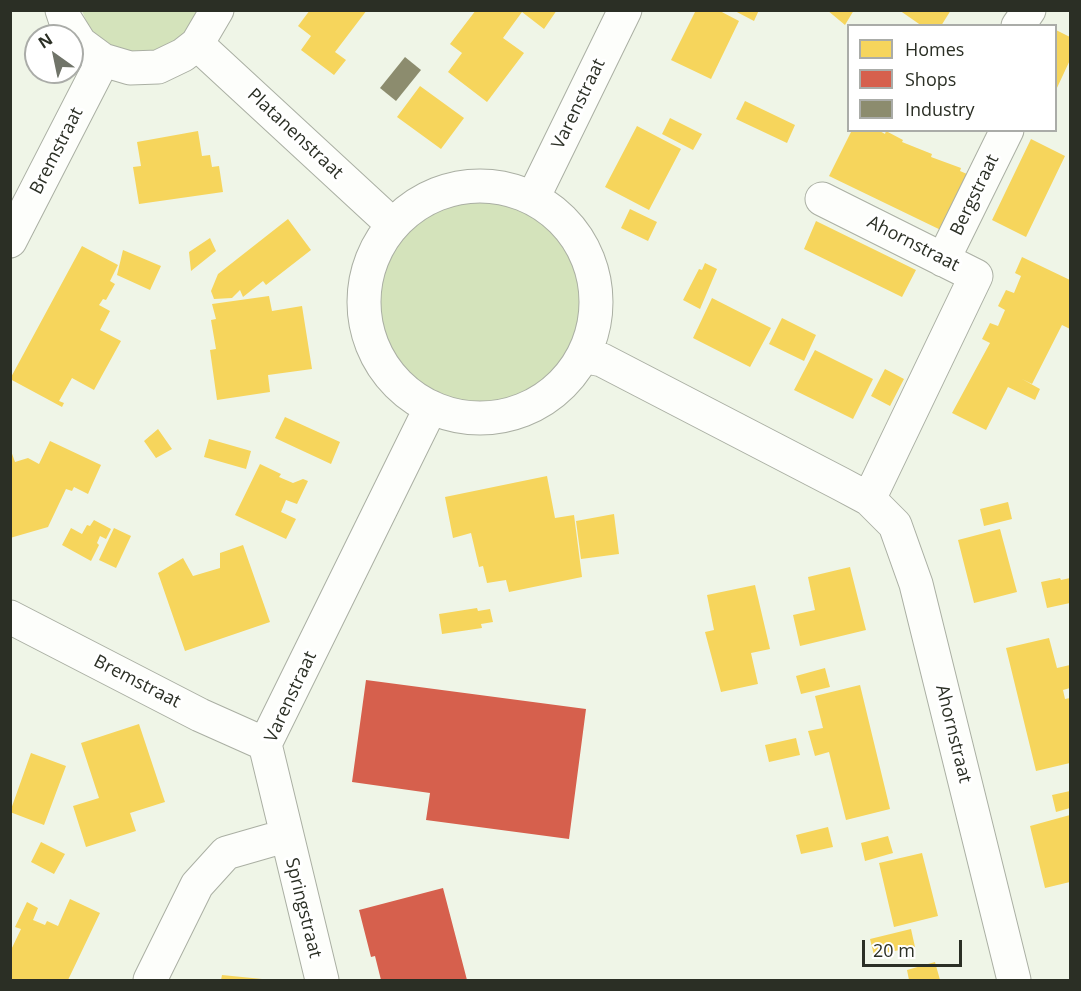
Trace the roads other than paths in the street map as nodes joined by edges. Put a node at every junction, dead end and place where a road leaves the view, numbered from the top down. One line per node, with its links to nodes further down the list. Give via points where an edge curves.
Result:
1 (63, 10): 7 (street, via 64,19 80,43)
2 (217, 10): 6 (street)
3 (625, 10): 9 (street, Varenstraat)
4 (1029, 10): 5 (street)
5 (1019, 24)
6 (197, 44): 7 (street, via 158,67 130,68); 11 (street, Platanenstraat)
7 (102, 60): 12 (street, Bremstraat)
8 (1006, 132): 13 (street, Bergstraat)
9 (533, 198): 11 (street, via 496,187 471,186 423,201); 14 (street, via 558,215 582,240 591,267 596,297)
10 (822, 199): 13 (street, Ahornstraat)
11 (393, 225): 15 (street, via 368,272 365,330 389,374 408,393)
12 (10, 241)
13 (943, 260): 16 (street, Ahornstraat, via 976,276)
14 (583, 356): 15 (street, via 562,384 533,405 500,416 465,417); 16 (street, Ahornstraat, via 602,360)
15 (431, 407): 18 (street, Varenstraat)
16 (869, 499): 22 (street, Ahornstraat, via 895,525 916,585)
17 (10, 617): 18 (street, Bremstraat, via 200,715)
18 (265, 744): 19 (street, Varenstraat)
19 (285, 836): 20 (street, via 226,853 197,885); 21 (street, Springstraat)
20 (150, 981)
21 (322, 981)
22 (1014, 981)

